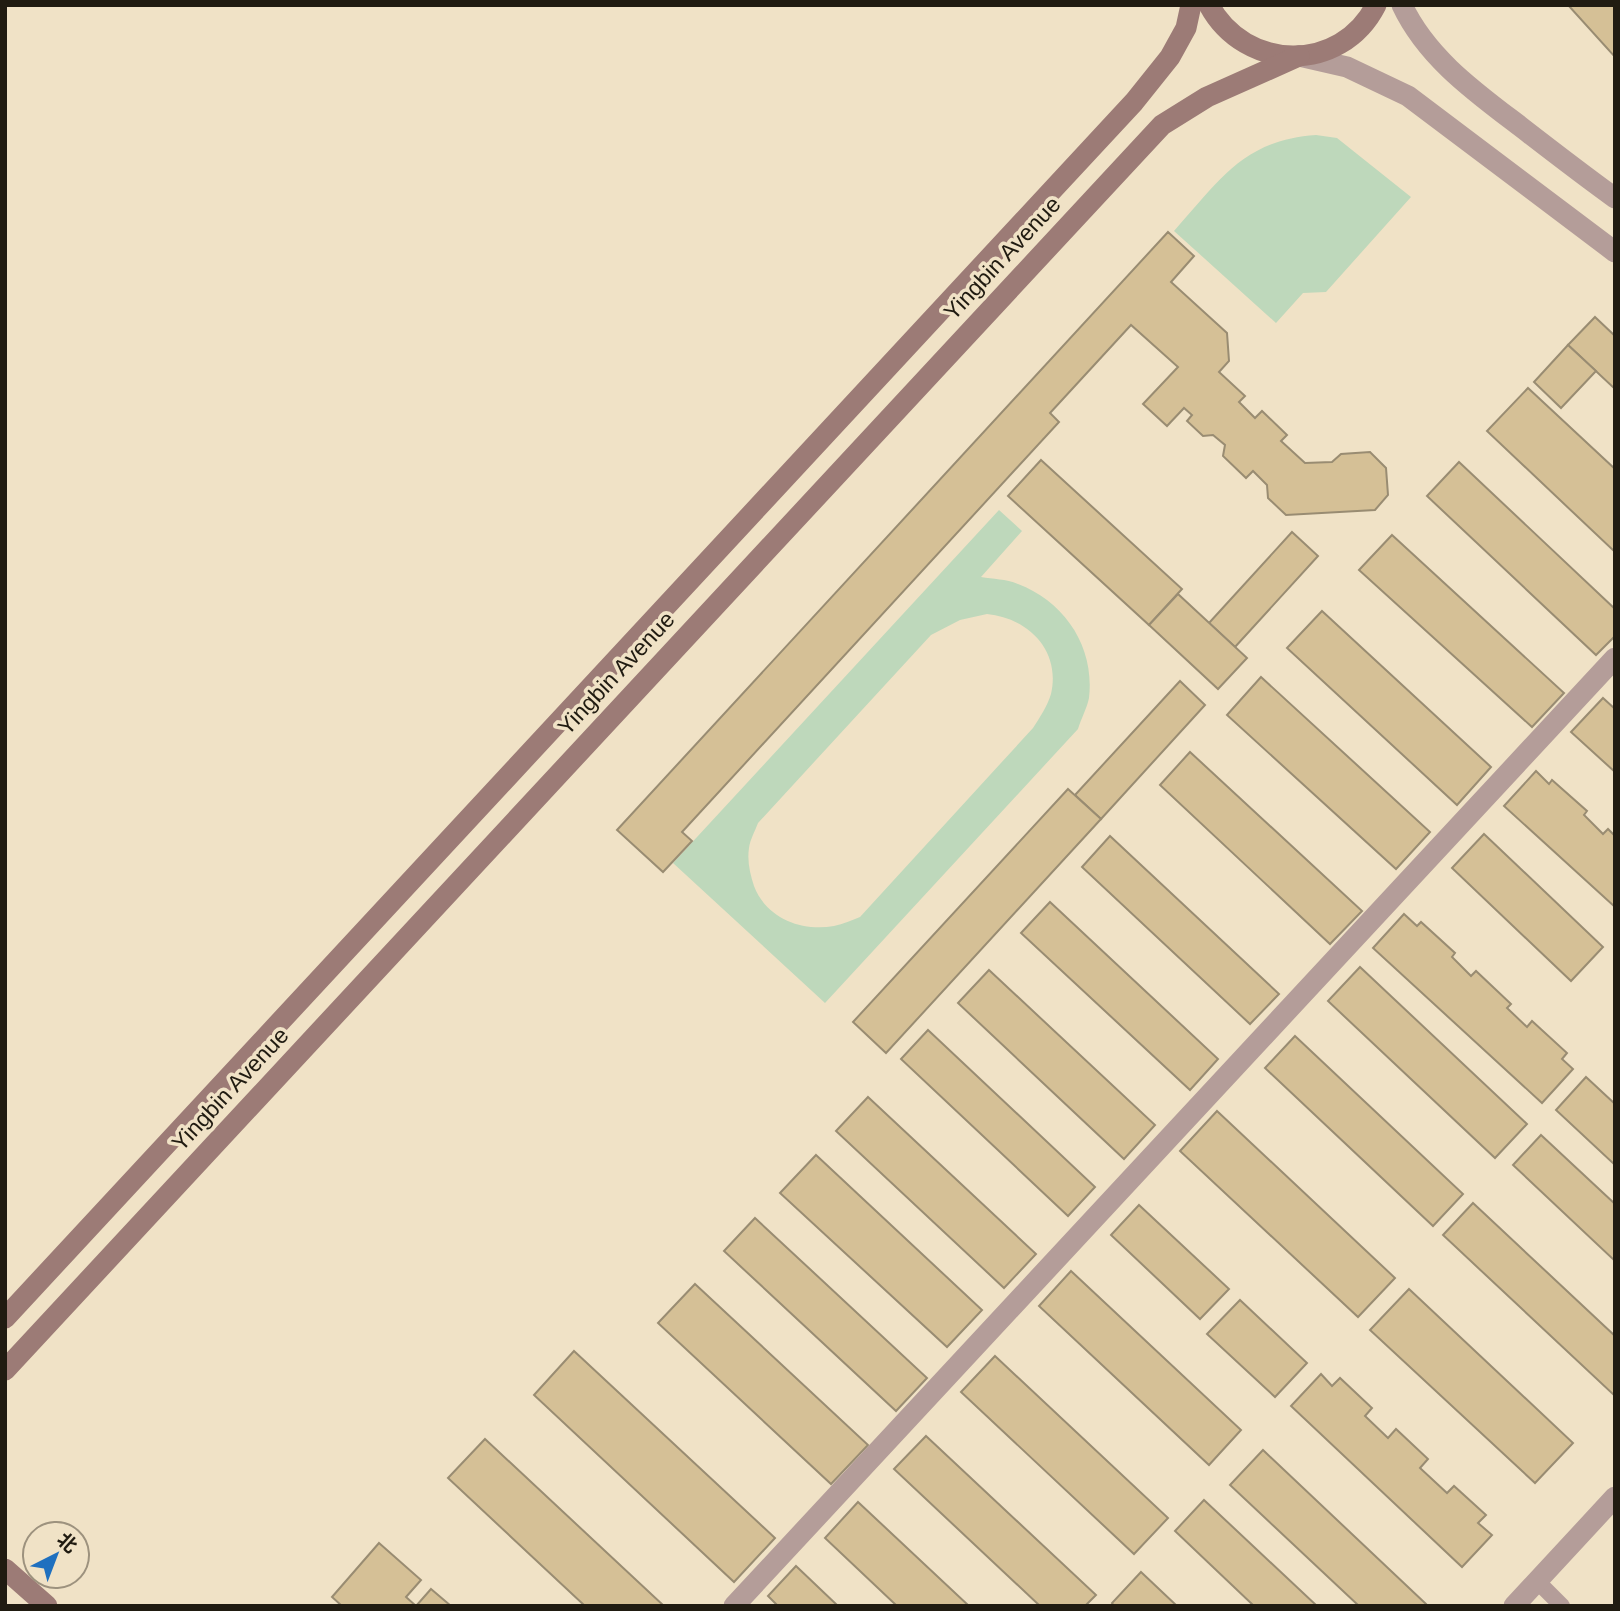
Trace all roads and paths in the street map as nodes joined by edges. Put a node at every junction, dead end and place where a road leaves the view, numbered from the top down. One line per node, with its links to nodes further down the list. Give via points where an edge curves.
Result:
1 (1191, 5): 9 (main road, Yingbin Avenue, via 1186,28 1170,57 1134,102)
2 (1209, 5): 5 (main road, via 1238,39 1277,55)
3 (1376, 5): 5 (main road, via 1357,31 1340,44)
4 (1402, 5): 6 (street, via 1412,27 1467,86)
5 (1298, 56): 7 (street, via 1347,67 1408,96); 10 (main road, Yingbin Avenue, via 1207,97 1162,125)
6 (1615, 198)
7 (1615, 251)
8 (1615, 658): 15 (street)
9 (5, 1318)
10 (5, 1370)
11 (1615, 1497): 13 (street)
12 (5, 1569): 14 (main road)
13 (1537, 1581): 16 (street); 17 (lane)
14 (47, 1606)
15 (734, 1606)
16 (1514, 1606)
17 (1562, 1606)

